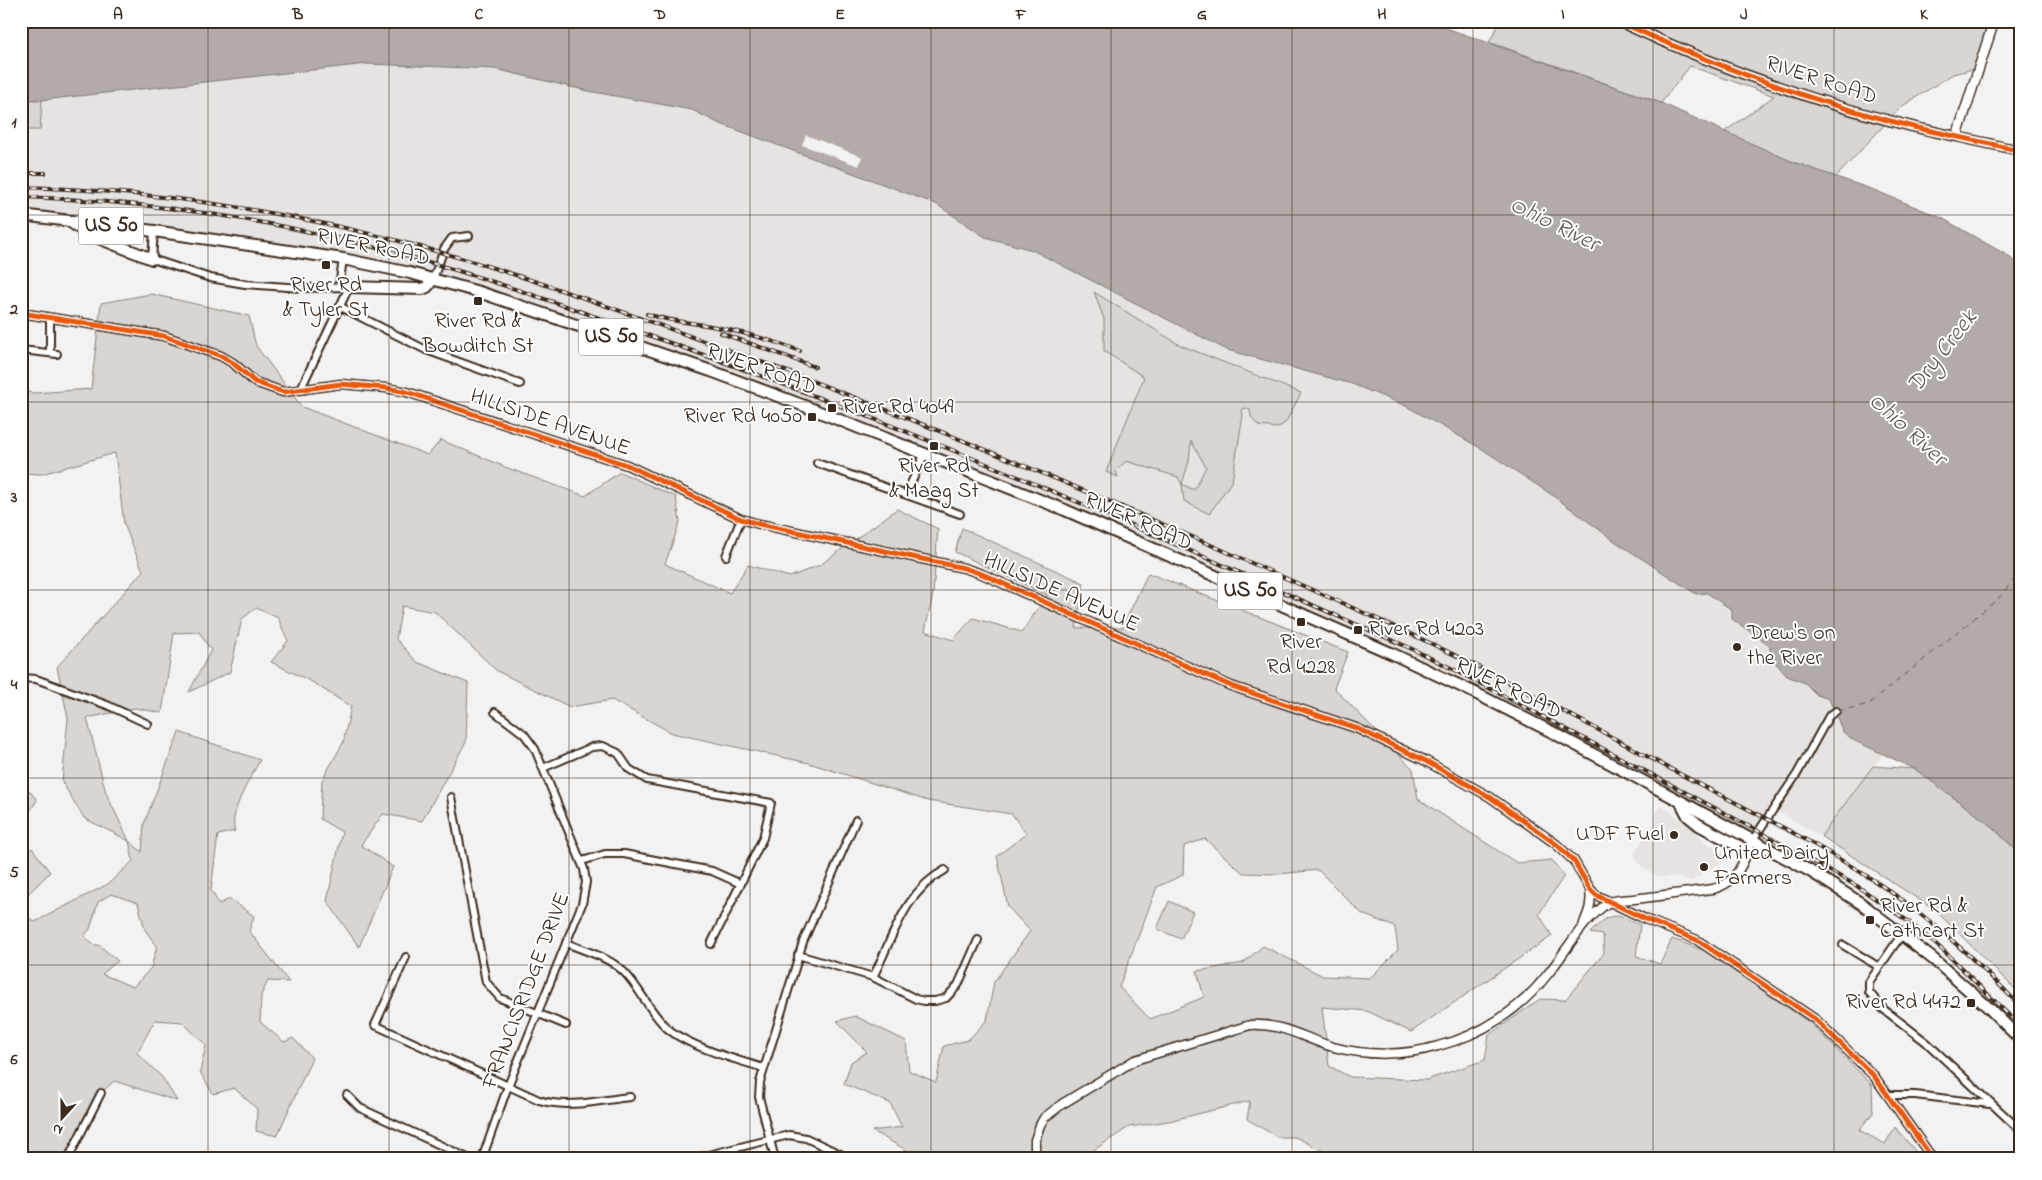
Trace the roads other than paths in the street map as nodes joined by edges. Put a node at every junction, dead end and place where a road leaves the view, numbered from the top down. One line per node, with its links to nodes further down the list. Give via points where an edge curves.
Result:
1 (1618, 21): 3 (main road, RIVER ROAD, via 1669,45 1795,92 1909,126)
2 (1994, 21): 3 (main road)
3 (1957, 136): 4 (main road, RIVER ROAD)
4 (2021, 151)
5 (21, 215): 6 (main road, RIVER ROAD / US 50)
6 (68, 221): 7 (main road, RIVER ROAD / US 50); 9 (main road, via 88,234)
7 (154, 231): 9 (street); 10 (main road, RIVER ROAD / US 50)
8 (469, 236): 11 (street, via 452,238 444,249)
9 (152, 258): 12 (street, RIVER ROAD, via 210,278 245,284)
10 (343, 259): 11 (main road, RIVER ROAD / US 50); 12 (street)
11 (433, 279): 12 (main road, via 422,288); 19 (main road, RIVER ROAD / US 50, via 711,371)
12 (344, 287): 13 (street)
13 (341, 307): 17 (street, via 426,350); 18 (street)
14 (21, 313): 15 (street, HILLSIDE AVENUE)
15 (50, 318): 16 (street, via 54,354); 18 (street, HILLSIDE AVENUE, via 164,336 221,356 262,386 282,392)
16 (21, 350)
17 (520, 384)
18 (303, 390): 23 (street, HILLSIDE AVENUE, via 356,384 430,399 627,465)
19 (925, 453): 21 (street); 31 (main road, RIVER ROAD / US 50, via 1065,510 1393,654 1552,732)
20 (817, 463): 21 (street)
21 (906, 494): 22 (street)
22 (960, 514)
23 (741, 519): 24 (street); 38 (street, HILLSIDE AVENUE, via 982,574 1231,686 1356,728 1424,760 1490,797 1566,853)
24 (726, 556)
25 (21, 678): 28 (street, via 42,682)
26 (1836, 711): 33 (street, via 1828,716 1797,774)
27 (494, 712): 29 (street, FRANCISRIDGE DRIVE, via 524,734)
28 (148, 724)
29 (543, 768): 35 (street, FRANCISRIDGE DRIVE); 37 (street, via 592,747 603,746 613,750 635,774 647,780 771,804 763,838)
30 (451, 797): 52 (street, via 486,982 500,998)
31 (1680, 801): 33 (main road, RIVER ROAD / US 50); 34 (main road, via 1688,816 1699,825)
32 (856, 820): 48 (street)
33 (1752, 841): 34 (street); 43 (main road, RIVER ROAD / US 50, via 1835,886)
34 (1748, 851): 39 (street, via 1737,874 1723,886)
35 (582, 861): 37 (street, via 600,855 624,854 712,871); 45 (street, FRANCISRIDGE DRIVE, via 586,891)
36 (945, 870): 51 (street, via 927,881 912,897)
37 (741, 884): 46 (street)
38 (1590, 889): 40 (street, HILLSIDE AVENUE); 42 (street, via 1592,900)
39 (1637, 899): 40 (street); 41 (street)
40 (1610, 902): 41 (street, HILLSIDE AVENUE); 42 (street)
41 (1635, 914): 59 (street, HILLSIDE AVENUE, via 1697,940 1815,1019 1874,1076)
42 (1582, 927): 70 (street, via 1534,991 1496,1022 1467,1036 1421,1050 1372,1053 1332,1046 1280,1027 1250,1025 1135,1060 1062,1104 1040,1125 1035,1140)
43 (1902, 934): 50 (street); 54 (main road, RIVER ROAD / US 50, via 1962,983)
44 (978, 940): 51 (street, via 958,985 941,1000 916,999)
45 (566, 943): 52 (street, FRANCISRIDGE DRIVE); 55 (street, via 618,966 660,1020 678,1035 716,1053)
46 (711, 944)
47 (1843, 945): 50 (street)
48 (798, 955): 51 (street); 55 (street)
49 (406, 957): 56 (street, via 375,1025)
50 (1878, 967): 61 (street, via 1868,984 1868,992)
51 (873, 978)
52 (537, 1013): 53 (street); 56 (street, FRANCISRIDGE DRIVE)
53 (566, 1024)
54 (2021, 1040)
55 (764, 1068): 63 (street, via 759,1097)
56 (508, 1086): 60 (street, via 539,1100 558,1104); 67 (street, FRANCISRIDGE DRIVE)
57 (101, 1093): 65 (street)
58 (347, 1095): 66 (street, via 360,1108)
59 (1889, 1095): 61 (street); 71 (street, HILLSIDE AVENUE)
60 (630, 1097)
61 (1990, 1104): 62 (street)
62 (2021, 1132)
63 (770, 1139): 64 (street); 68 (street); 69 (street, via 797,1136)
64 (700, 1157)
65 (68, 1159)
66 (470, 1159)
67 (482, 1159)
68 (775, 1159)
69 (851, 1159)
70 (1035, 1159)
71 (1934, 1159)

